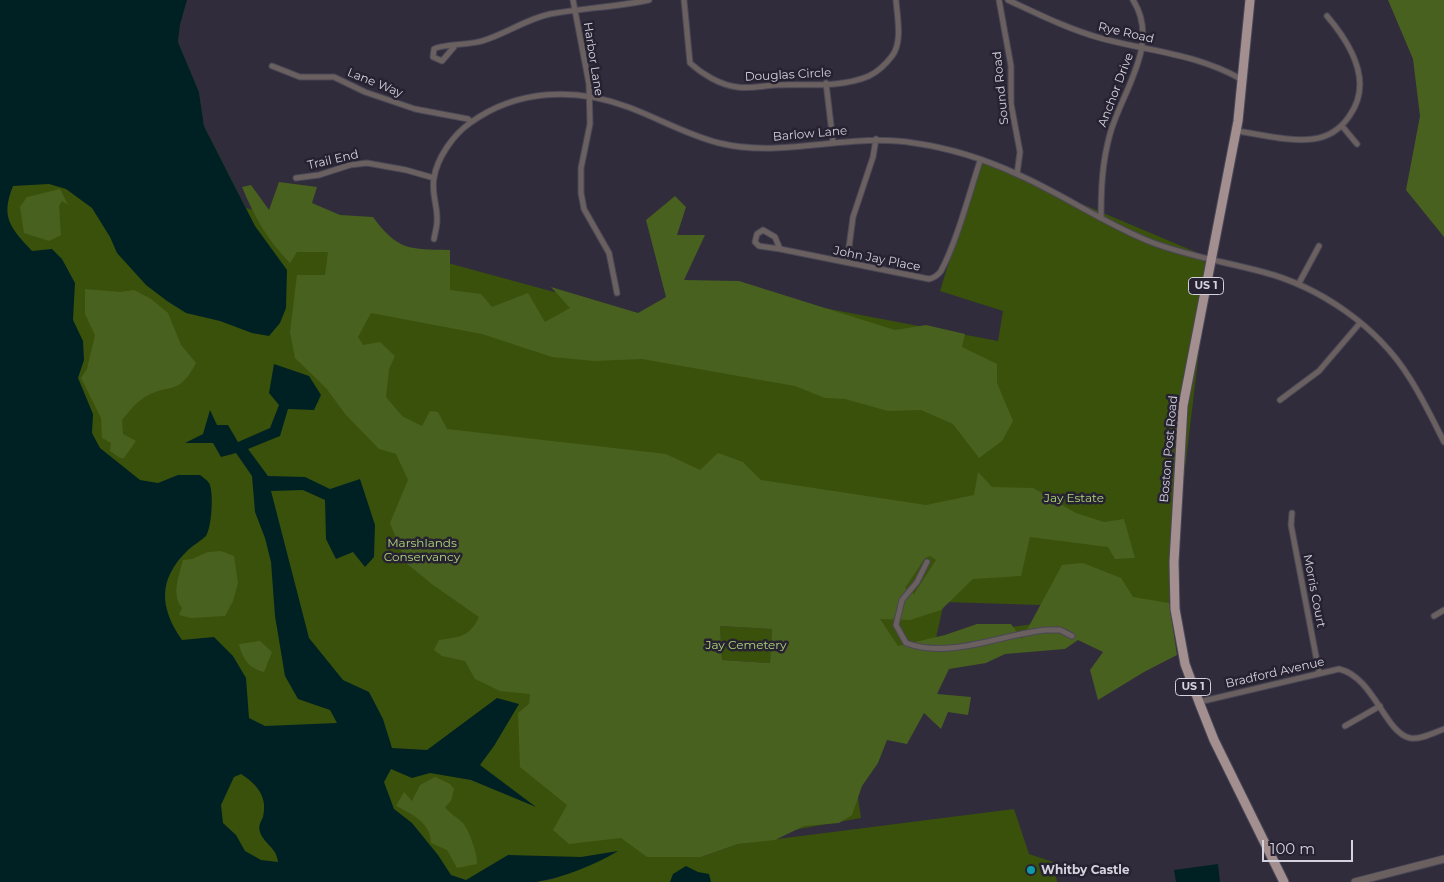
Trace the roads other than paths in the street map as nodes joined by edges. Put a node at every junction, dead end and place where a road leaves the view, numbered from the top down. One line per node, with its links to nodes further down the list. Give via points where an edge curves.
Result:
1 (573, 0): 9 (street, Harbor Lane)
2 (649, 0): 9 (street)
3 (684, 0): 15 (street, Douglas Circle, via 690,63 708,77 736,87)
4 (896, 0): 15 (street, Douglas Circle, via 898,32 893,54 879,70 867,77)
5 (999, 0): 24 (street, Sound Road, via 1011,66 1011,104 1020,152)
6 (1008, 0): 12 (street, Rye Road, via 1098,38)
7 (1134, 0): 12 (street, Anchor Drive, via 1143,24)
8 (1250, 0): 14 (main road, Boston Post Road / US 1)
9 (574, 11): 11 (street, via 550,14 484,41); 16 (street, Harbor Lane)
10 (1327, 16): 18 (street, via 1351,50 1360,79 1361,91 1357,102)
11 (454, 47)
12 (1142, 48): 14 (street, Rye Road, via 1205,62); 27 (street, Anchor Drive, via 1138,66 1109,136 1101,174)
13 (272, 66): 17 (street, Lane Way, via 300,77 334,78 415,109)
14 (1242, 79): 19 (main road, Boston Post Road / US 1)
15 (826, 83): 21 (street)
16 (589, 96): 17 (street, Barlow Lane, via 566,93 538,95 518,100); 21 (street, Barlow Lane, via 629,107 720,144 782,147); 34 (street, Harbor Lane, via 590,124 581,168 581,193 584,208 609,253)
17 (471, 122): 26 (street, Barlow Lane, via 445,150)
18 (1342, 126): 19 (street, via 1311,139); 22 (street)
19 (1236, 131): 31 (main road, Boston Post Road / US 1)
20 (876, 139): 21 (street, Barlow Lane); 23 (street, Barlow Lane, via 916,143); 32 (street, via 853,217)
21 (833, 142)
22 (1357, 144)
23 (980, 161): 24 (street, Barlow Lane); 32 (street, John Jay Place, via 949,252 935,277 929,279)
24 (1016, 174): 27 (street, Barlow Lane)
25 (296, 178): 26 (street, Trail End, via 367,163)
26 (434, 178): 28 (street, Barlow Lane, via 438,221)
27 (1101, 218): 31 (street, Barlow Lane, via 1151,242)
28 (434, 239)
29 (1319, 246): 33 (street)
30 (780, 248): 30 (street, John Jay Place, via 770,233 763,230 756,234 755,242 759,246); 32 (street, John Jay Place)
31 (1211, 260): 33 (street, Barlow Lane); 44 (main road, Boston Post Road / US 1, via 1183,406 1174,562 1175,609 1181,648)
32 (847, 262)
33 (1299, 283): 35 (street, Barlow Lane)
34 (617, 293)
35 (1360, 323): 36 (street, via 1319,371); 37 (street, Barlow Lane, via 1409,376)
36 (1280, 400)
37 (1444, 442)
38 (1292, 513): 43 (street, Morris Court, via 1291,525)
39 (927, 562): 42 (street, via 917,582 902,600 896,625 906,643 929,650 1045,630 1060,630)
40 (1444, 610): 41 (street)
41 (1434, 616)
42 (1072, 636)
43 (1318, 672): 44 (street, Bradford Avenue); 45 (street, Bradford Avenue, via 1339,669 1358,677)
44 (1199, 702): 49 (main road, Boston Post Road / US 1, via 1214,740)
45 (1380, 706): 46 (street); 47 (street, Bradford Avenue, via 1396,728 1409,738)
46 (1345, 726)
47 (1444, 729)
48 (1444, 859): 50 (street)
49 (1284, 882)
50 (1356, 882)

